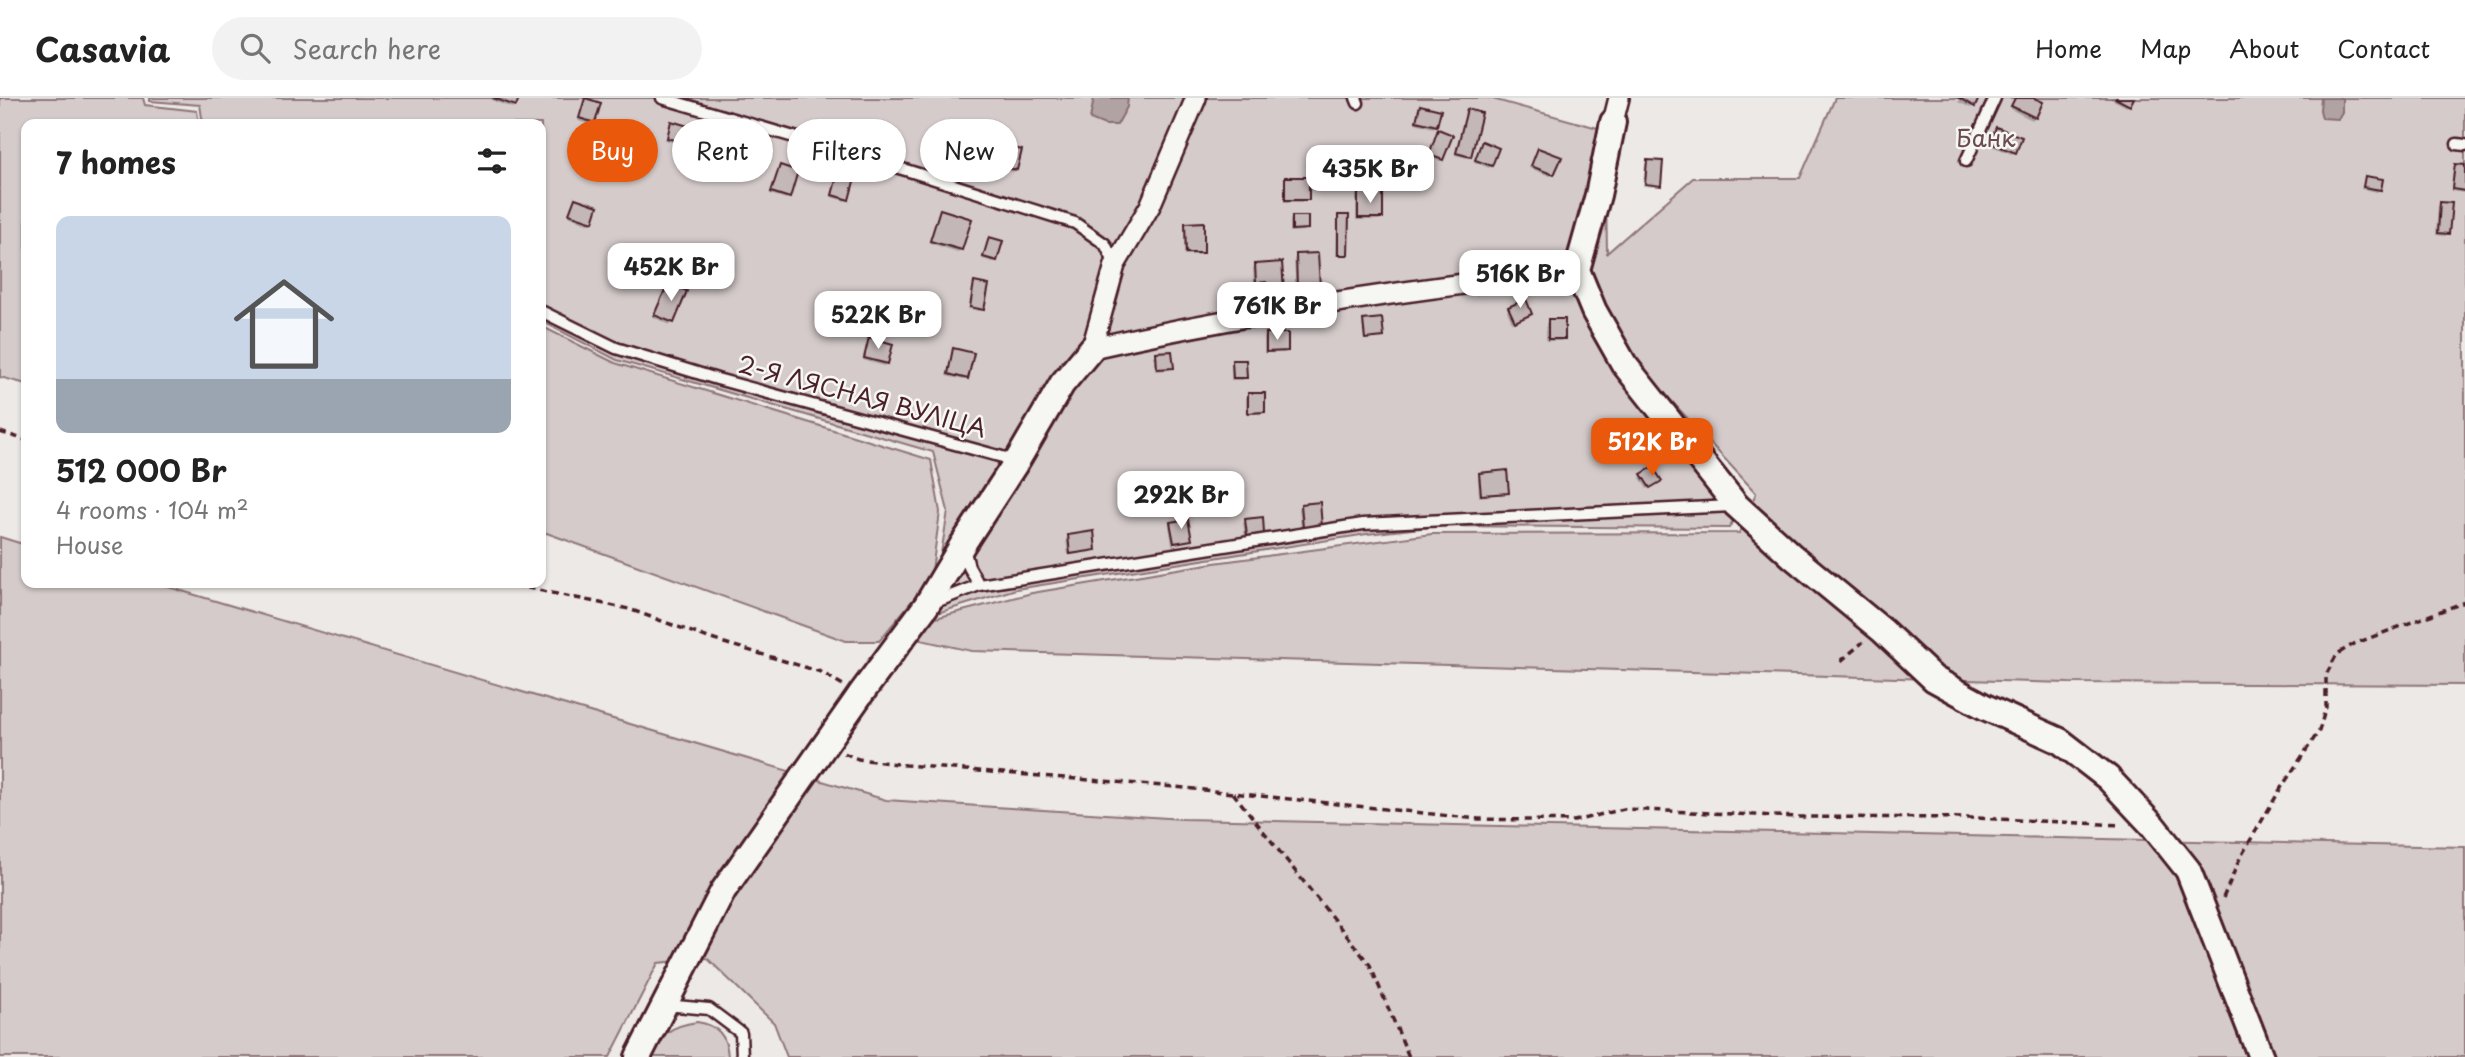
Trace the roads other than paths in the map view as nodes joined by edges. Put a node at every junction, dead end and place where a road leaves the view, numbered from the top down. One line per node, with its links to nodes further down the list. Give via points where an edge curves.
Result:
1 (662, 98): 7 (lane, via 1075,223 1105,244)
2 (1196, 98): 7 (street, via 1150,206)
3 (1619, 98): 5 (street)
4 (1996, 98): 6 (lane)
5 (1613, 122): 8 (street)
6 (1966, 161)
7 (1115, 265): 10 (street)
8 (1577, 270): 10 (street, via 1181,328); 12 (street, via 1624,364)
9 (546, 313): 11 (lane, 2-Я ЛЯСНАЯ ВУЛІЦА, via 616,348)
10 (1092, 348): 11 (street, via 1062,384)
11 (1017, 461): 13 (street)
12 (1736, 505): 14 (lane, via 1363,524); 19 (street, via 1934,679 2060,741 2108,778 2189,870)
13 (963, 544): 14 (lane); 15 (street)
14 (979, 585): 15 (lane)
15 (926, 606): 16 (street, via 723,891)
16 (663, 1004): 17 (street); 18 (lane, via 709,1009 741,1033)
17 (638, 1057)
18 (742, 1057)
19 (2261, 1057)

